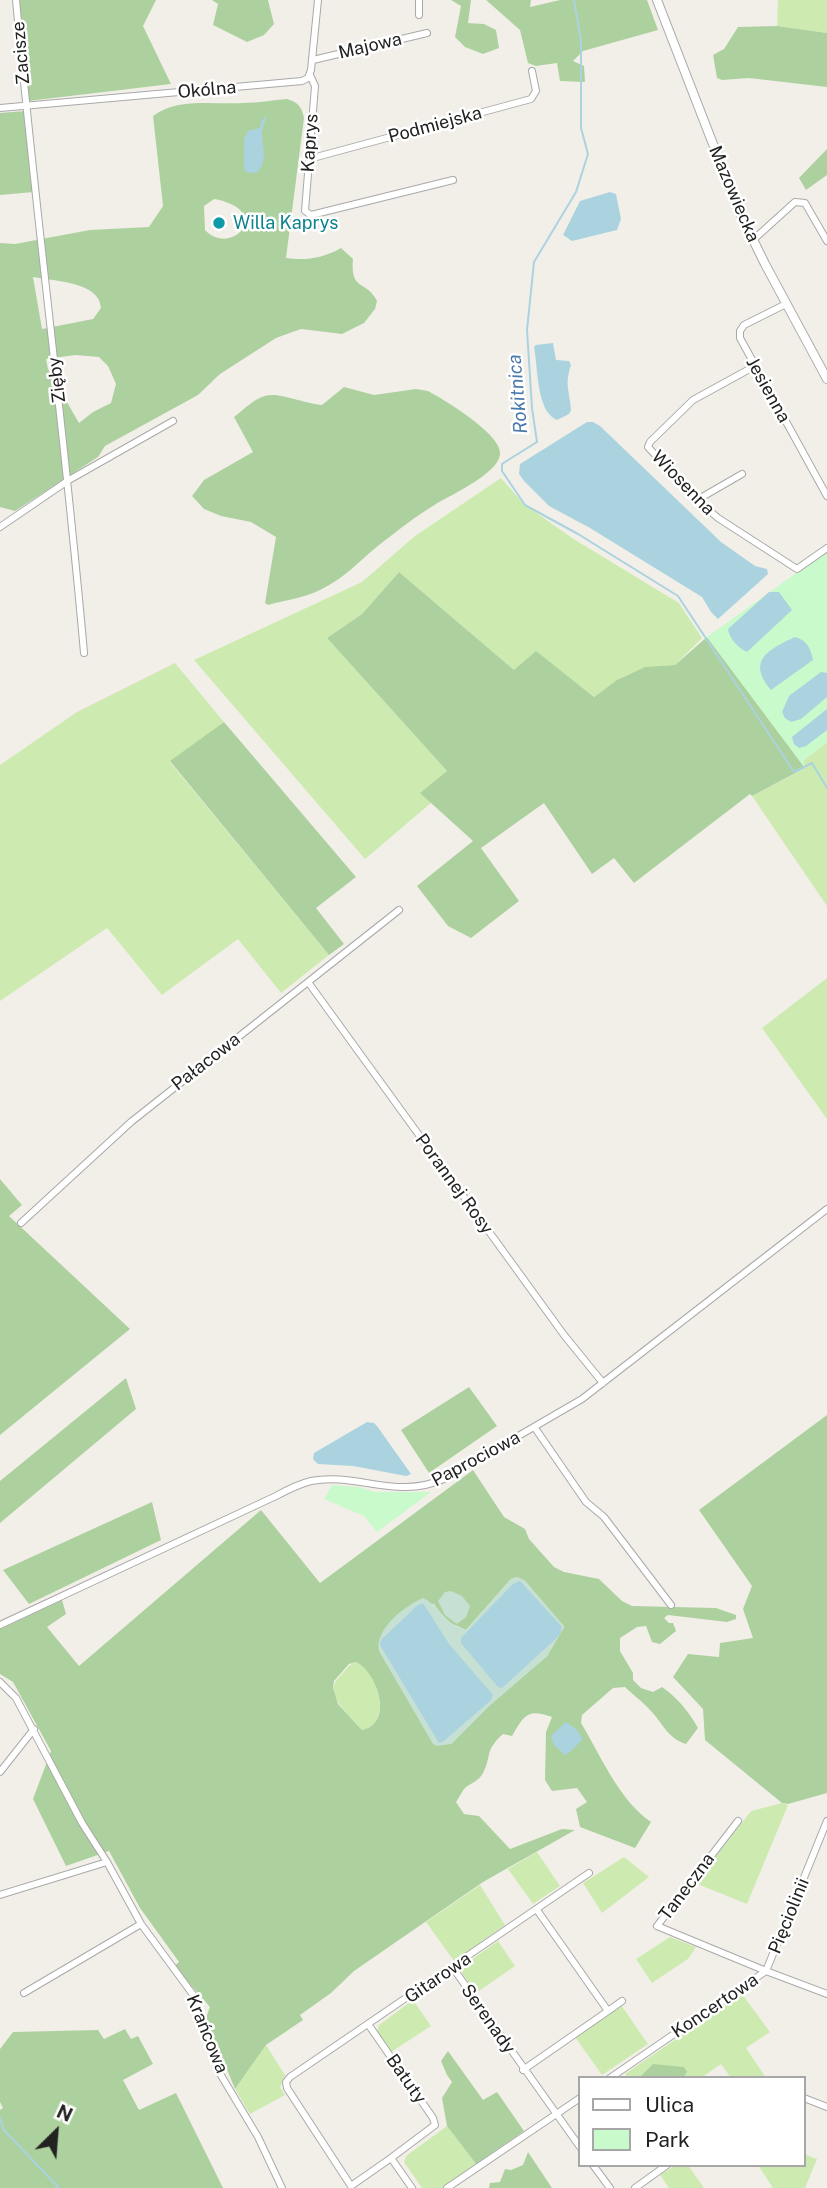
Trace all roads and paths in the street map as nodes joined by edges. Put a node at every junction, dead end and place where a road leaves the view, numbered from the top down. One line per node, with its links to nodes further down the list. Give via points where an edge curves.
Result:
1 (16, 0): 10 (street, Zacisze)
2 (318, 0): 7 (street)
3 (419, 0): 5 (street, Majowa)
4 (657, 0): 14 (street, Mazowiecka)
5 (419, 15)
6 (427, 33): 7 (street, Majowa)
7 (313, 60): 9 (street)
8 (532, 71): 12 (street, Podmiejska, via 536,91 531,99)
9 (310, 75): 10 (street, Okólna, via 302,81); 12 (street, Kaprys, via 315,86)
10 (26, 106): 11 (street, Okólna); 21 (street, Zięby)
11 (0, 108)
12 (309, 159): 13 (street, Kaprys, via 305,211 311,215)
13 (453, 180)
14 (753, 240): 15 (street, via 795,202 805,203); 16 (street, Mazowiecka)
15 (827, 242)
16 (786, 304): 17 (street, Jesienna, via 740,331); 18 (street, Mazowiecka)
17 (755, 366): 22 (street, Jesienna); 23 (street, Wiosenna, via 693,400 650,442 648,447)
18 (827, 379)
19 (173, 421): 21 (street)
20 (742, 474): 23 (street)
21 (69, 480): 24 (street); 26 (street, Zięby)
22 (827, 496)
23 (697, 500): 25 (street, Wiosenna, via 797,569)
24 (0, 527)
25 (827, 548)
26 (84, 653)
27 (399, 910): 28 (street, Pałacowa)
28 (308, 982): 30 (street, Pałacowa, via 131,1122); 31 (street, Porannej Rosy)
29 (827, 1209): 31 (street, Paprociowa)
30 (21, 1223)
31 (603, 1383): 32 (street, Paprociowa)
32 (535, 1428): 33 (street, via 586,1502 604,1517); 34 (street, Paprociowa, via 427,1486 312,1481)
33 (671, 1605)
34 (0, 1625)
35 (0, 1682): 36 (street, Krańcowa, via 16,1698)
36 (34, 1729): 37 (street); 40 (street, Krańcowa)
37 (0, 1772)
38 (738, 1821): 46 (street, Taneczna, via 657,1926)
39 (827, 1821): 46 (street, Pięciolinii)
40 (107, 1862): 42 (street); 44 (street, Krańcowa)
41 (589, 1873): 43 (street, Gitarowa)
42 (0, 1895)
43 (537, 1910): 45 (street, Gitarowa); 50 (street)
44 (141, 1924): 47 (street); 63 (street, Krańcowa, via 194,1996 219,2071)
45 (453, 1968): 51 (street, Gitarowa); 52 (street, Serenady)
46 (766, 1971): 48 (street, Koncertowa); 53 (street, Koncertowa)
47 (24, 1993)
48 (827, 1994)
49 (622, 2001): 50 (street, Serenady)
50 (608, 2011): 52 (street, Serenady)
51 (368, 2024): 54 (street, Gitarowa); 60 (street, Batuty, via 435,2125)
52 (523, 2070): 58 (street, Serenady)
53 (613, 2076)
54 (286, 2082): 60 (street, Batuty, via 351,2186)
55 (578, 2099): 58 (street)
56 (806, 2099): 57 (street)
57 (827, 2107)
58 (556, 2115): 59 (street, Serenady); 65 (street)
59 (578, 2144)
60 (391, 2158): 64 (street)
61 (594, 2167): 66 (street)
62 (664, 2167): 67 (street)
63 (282, 2188)
64 (412, 2188)
65 (447, 2188)
66 (610, 2188)
67 (635, 2188)

